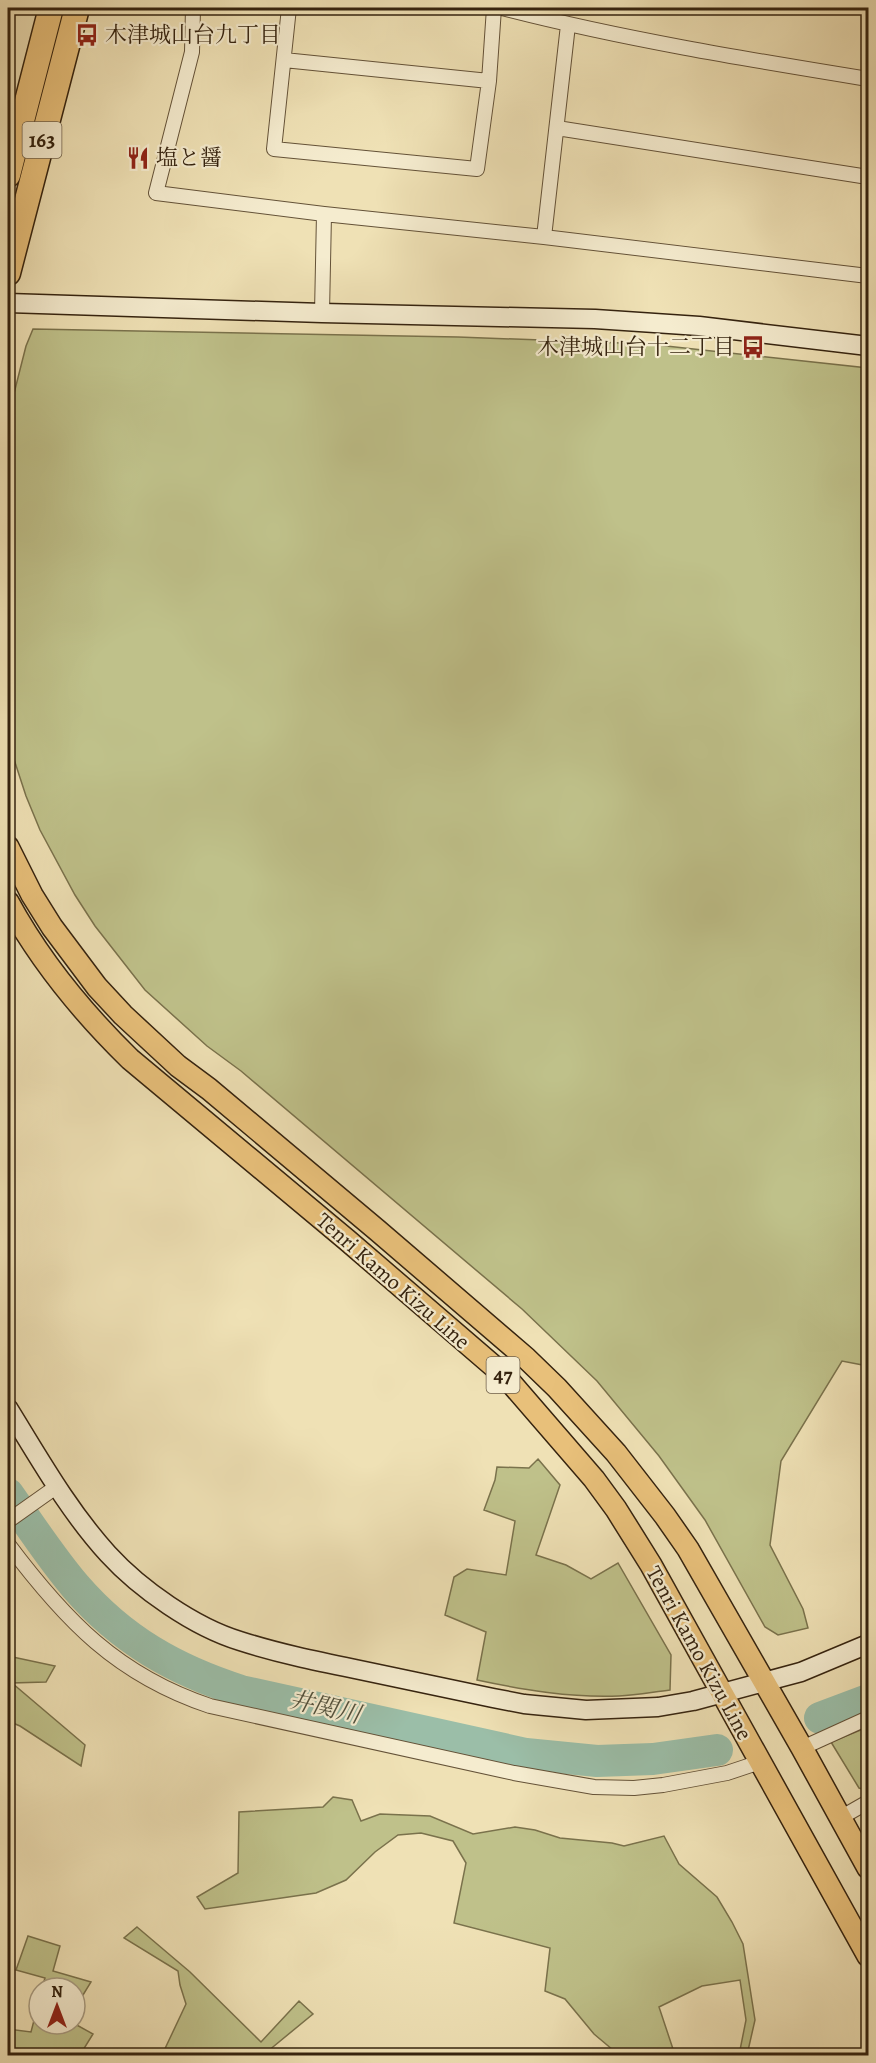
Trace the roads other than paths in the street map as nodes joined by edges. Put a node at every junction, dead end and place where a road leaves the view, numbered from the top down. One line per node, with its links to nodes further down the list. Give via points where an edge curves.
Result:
1 (51, 8): 12 (highway, 163)
2 (77, 8): 16 (highway, 163)
3 (193, 8): 14 (street, via 192,52 156,193)
4 (289, 8): 8 (street)
5 (494, 8): 10 (street)
6 (502, 8): 7 (street)
7 (568, 24): 9 (street); 11 (street)
8 (284, 60): 10 (street); 10 (street, via 274,149 477,169)
9 (868, 79)
10 (489, 81)
11 (557, 128): 13 (street); 15 (street)
12 (8, 175)
13 (868, 177)
14 (324, 214): 15 (street); 19 (street)
15 (544, 237): 17 (street)
16 (8, 273)
17 (868, 276)
18 (8, 303): 19 (street)
19 (322, 313): 20 (street, via 595,319 699,326)
20 (868, 346)
21 (8, 846): 28 (main road, Tenri Kamo Kizu Line / 47, via 52,927 123,1015 178,1066 526,1358 587,1420 641,1484 688,1549)
22 (8, 902): 29 (main road, Tenri Kamo Kizu Line / 47, via 62,983 130,1059 505,1376 616,1509)
23 (8, 1407): 24 (street)
24 (56, 1487): 25 (street); 29 (street, via 130,1575 170,1606 238,1641 555,1708 658,1707)
25 (8, 1521)
26 (8, 1544): 32 (street, via 40,1588 106,1652 165,1689 210,1706 594,1787 663,1785 727,1773)
27 (868, 1644): 28 (street, via 801,1672)
28 (764, 1682): 29 (street); 31 (main road, Tenri Kamo Kizu Line / 47)
29 (722, 1694): 32 (main road, Tenri Kamo Kizu Line / 47)
30 (868, 1718): 31 (street)
31 (802, 1748): 34 (main road, Tenri Kamo Kizu Line / 47)
32 (760, 1762): 36 (main road, Tenri Kamo Kizu Line / 47)
33 (868, 1802): 34 (street)
34 (840, 1818): 35 (main road, Tenri Kamo Kizu Line / 47)
35 (868, 1869)
36 (868, 1956)

